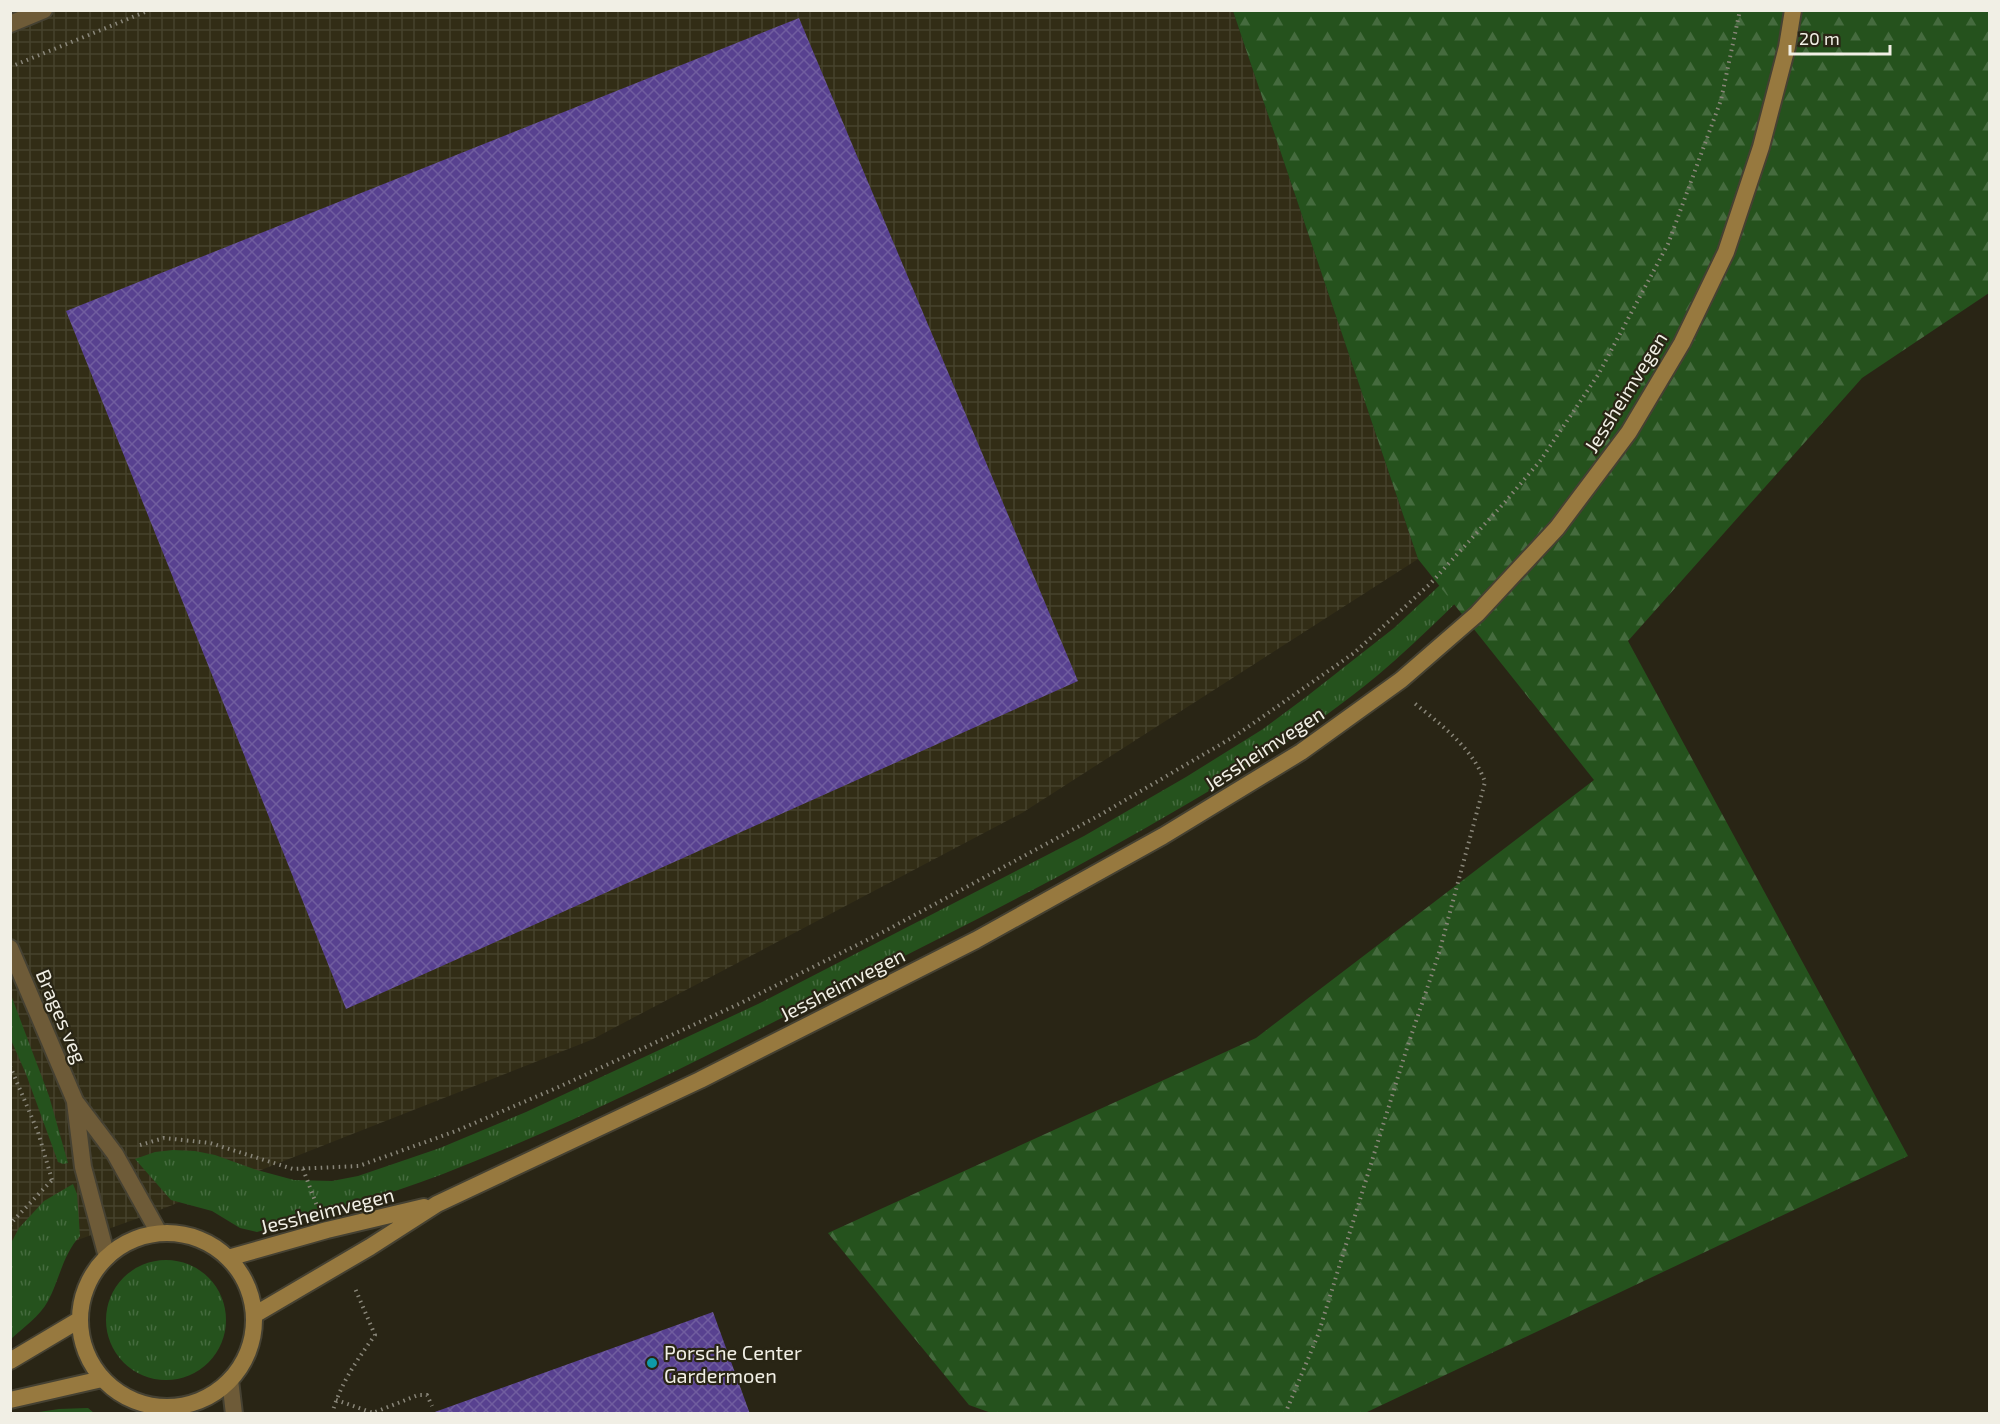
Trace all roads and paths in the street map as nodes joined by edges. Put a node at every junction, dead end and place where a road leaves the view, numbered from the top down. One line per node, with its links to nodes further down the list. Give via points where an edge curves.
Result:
1 (45, 10): 5 (street)
2 (150, 10): 6 (path)
3 (1740, 10): 11 (path, via 1721,100 1668,244 1598,375 1540,461 1505,502 1430,584 1354,653 1225,741 1098,816 885,931 741,1004 456,1131 359,1166 293,1169 210,1143 164,1138)
4 (1793, 10): 7 (main road, Jessheimvegen, via 1761,147 1726,252 1682,343 1629,432 1557,528 1477,614)
5 (10, 24)
6 (10, 67)
7 (1395, 685): 12 (main road, Jessheimvegen, via 1301,752 1163,836 976,940 700,1080); 27 (path, via 1469,753 1485,782 1439,953 1318,1335)
8 (10, 948): 10 (street, Brages veg)
9 (10, 1066): 13 (path, via 38,1132 52,1180)
10 (75, 1101): 14 (street, via 115,1154); 15 (street, via 83,1167)
11 (130, 1148)
12 (437, 1204): 16 (main road, Jessheimvegen); 17 (main road, Jessheimvegen)
13 (10, 1226)
14 (159, 1233): 15 (main road, via 122,1245); 16 (main road, via 196,1238)
15 (106, 1257): 18 (main road, via 87,1286)
16 (228, 1258): 17 (main road, via 246,1284)
17 (254, 1315): 21 (main road, via 249,1350)
18 (80, 1320): 19 (main road); 20 (main road, via 86,1352)
19 (10, 1361)
20 (102, 1379): 22 (main road); 25 (main road, via 128,1399)
21 (230, 1380): 25 (main road, via 198,1402); 26 (street)
22 (10, 1400)
23 (336, 1400): 24 (path, via 373,1413 427,1395)
24 (432, 1406)
25 (162, 1410)
26 (234, 1413)
27 (1285, 1413)

